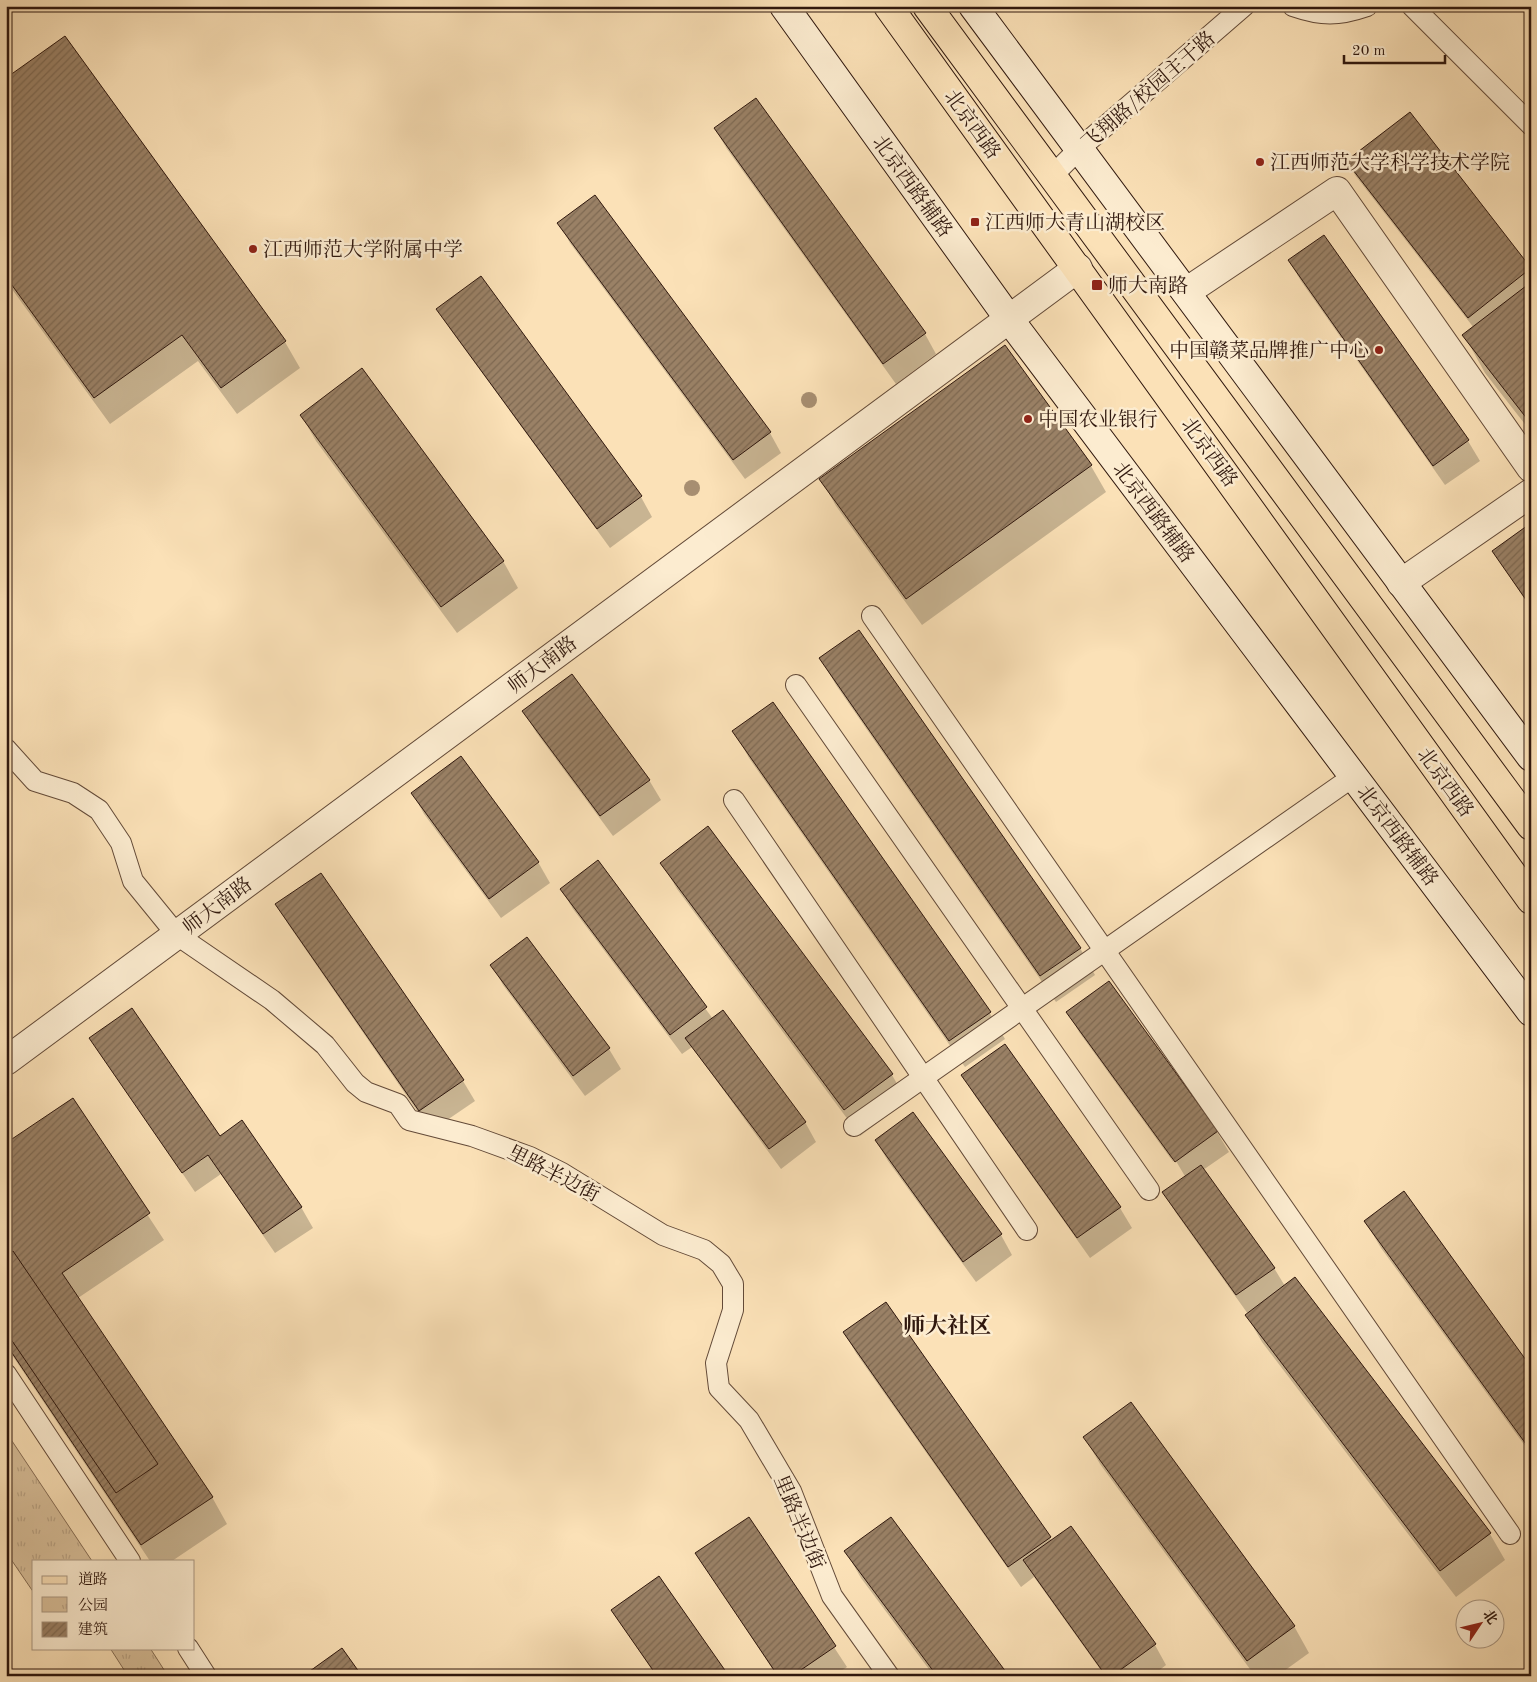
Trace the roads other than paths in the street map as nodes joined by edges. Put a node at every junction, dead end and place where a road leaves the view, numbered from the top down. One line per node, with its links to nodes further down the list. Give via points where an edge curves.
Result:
1 (784, 6): 14 (main road, 北京西路辅路)
2 (888, 6): 12 (main road, 北京西路)
3 (927, 6): 11 (main road, 北京西路)
4 (973, 6): 10 (main road)
5 (1244, 6): 10 (lane, 飞翔路/校园主干路)
6 (1293, 6): 7 (lane, via 1315,14 1344,14)
7 (1367, 6)
8 (1412, 6): 9 (lane)
9 (1531, 125)
10 (1079, 149): 11 (lane, 飞翔路/校园主干路); 13 (main road)
11 (1052, 176): 24 (main road, 北京西路)
12 (1078, 268): 14 (main road, 师大南路); 25 (main road, 北京西路)
13 (1186, 292): 15 (main road, via 1337,191); 17 (main road)
14 (1009, 319): 22 (main road, 北京西路辅路); 26 (main road, 师大南路)
15 (1531, 468)
16 (1531, 494): 17 (main road)
17 (1401, 583): 21 (main road)
18 (872, 616): 27 (lane)
19 (796, 685): 28 (lane)
20 (6, 748): 26 (lane, 里路半边街, via 35,781 73,792 99,810 121,843 133,881)
21 (1531, 757)
22 (1354, 776): 27 (lane); 29 (main road, 北京西路辅路)
23 (734, 800): 31 (lane)
24 (1531, 826)
25 (1531, 900)
26 (177, 935): 30 (main road, 师大南路); 40 (lane, 里路半边街, via 272,1000 325,1045 355,1083 366,1092 398,1104 409,1120 472,1136 530,1157 663,1235 704,1250 721,1264 733,1284 733,1310 716,1362 719,1388 749,1420 791,1491 832,1596)
27 (1104, 951): 28 (lane); 36 (lane)
28 (1022, 1008): 31 (lane); 33 (lane)
29 (1531, 1012)
30 (6, 1061)
31 (923, 1078): 32 (lane); 34 (lane)
32 (854, 1126)
33 (1149, 1190)
34 (1027, 1230)
35 (6, 1374): 37 (lane)
36 (1510, 1534)
37 (129, 1560)
38 (189, 1650): 39 (lane)
39 (206, 1676)
40 (889, 1676)

